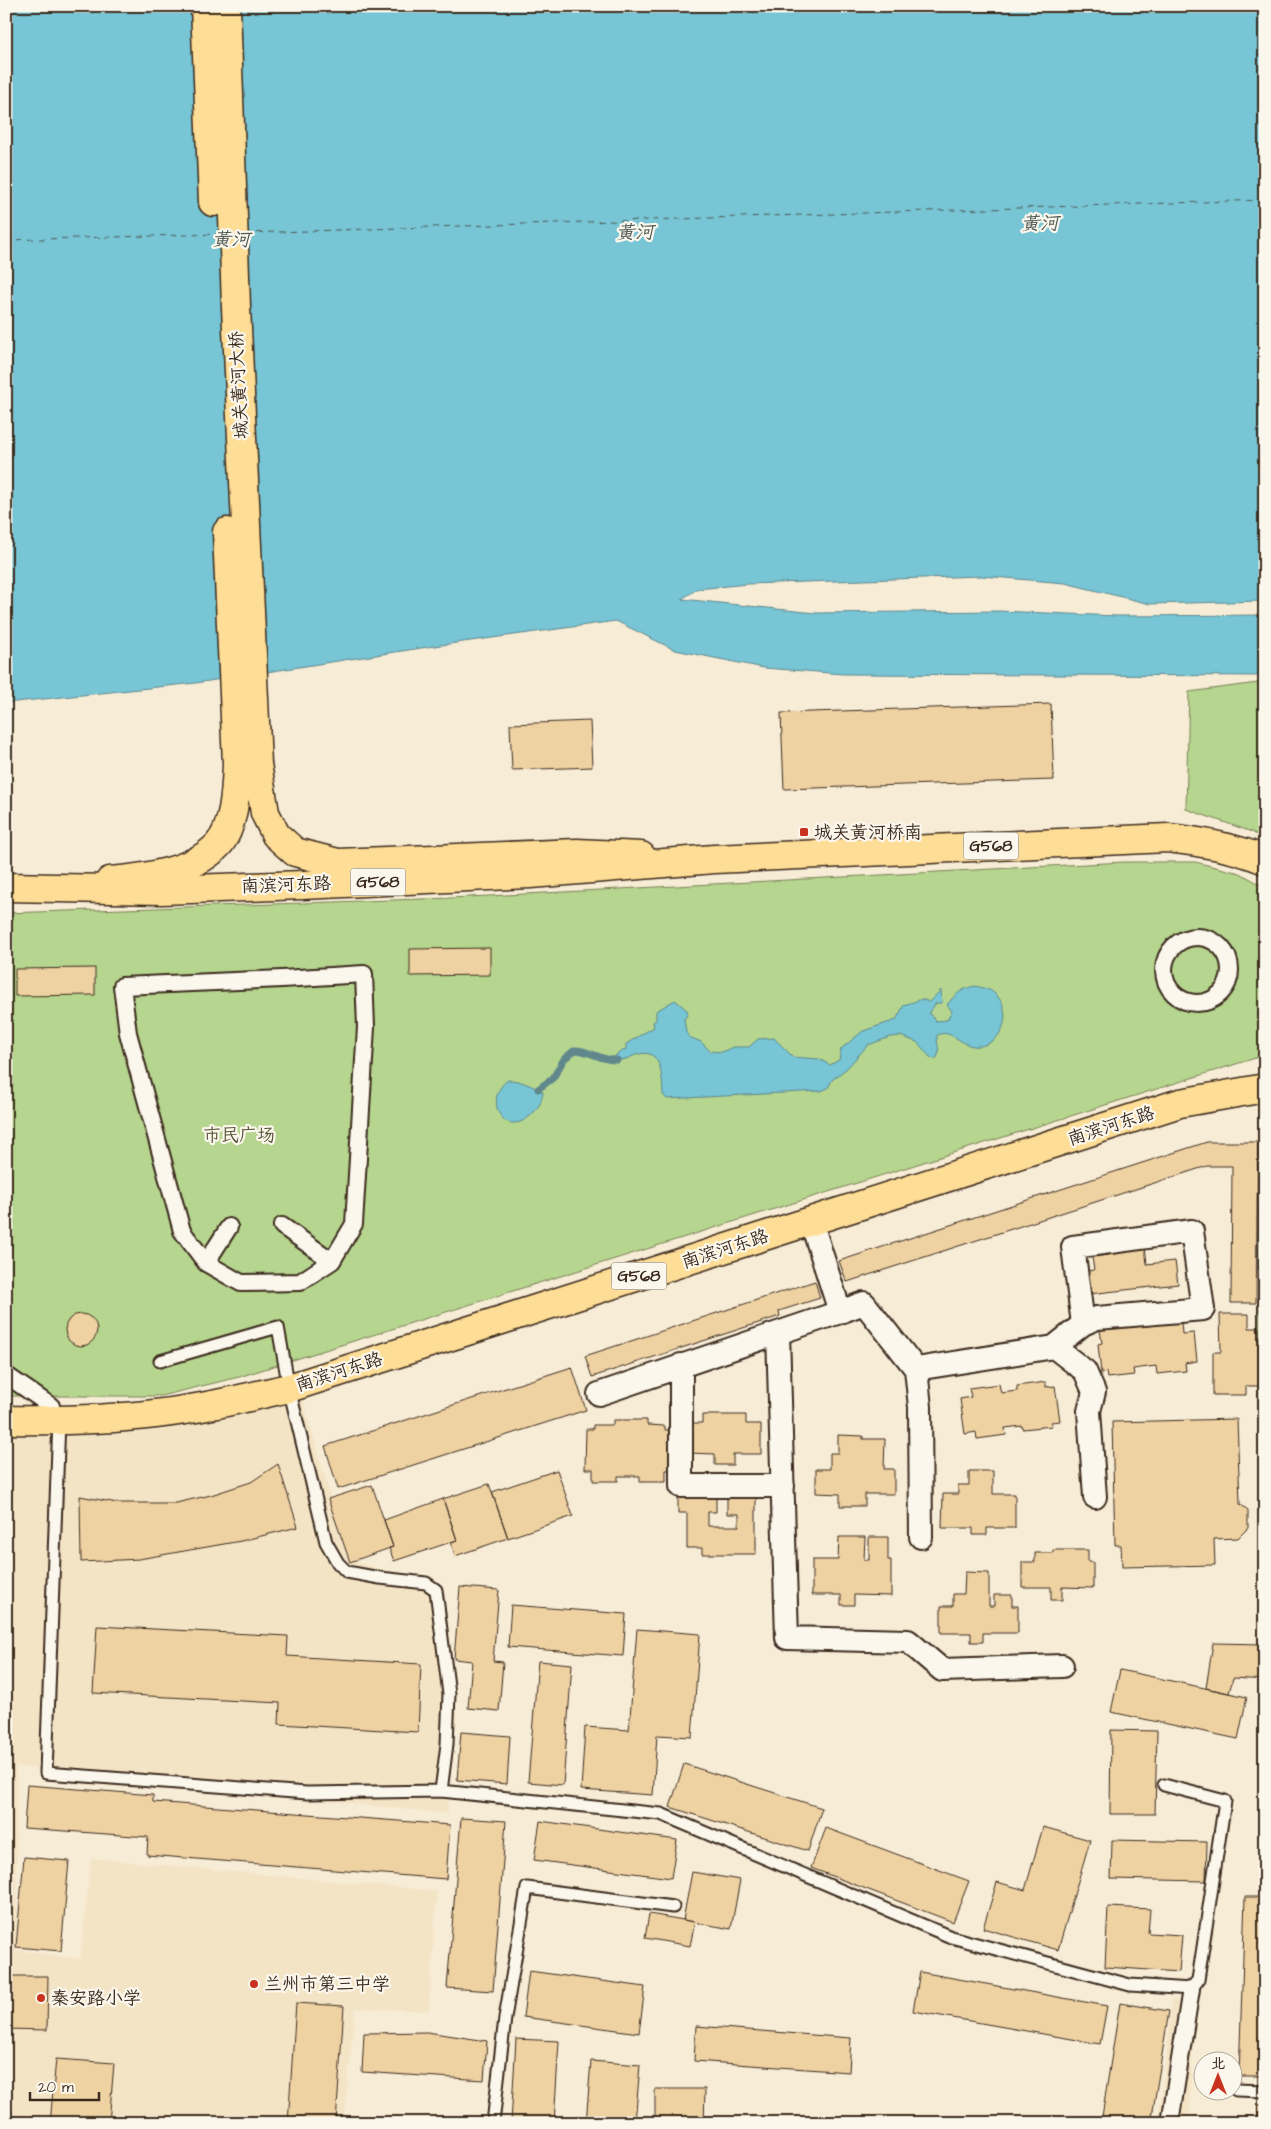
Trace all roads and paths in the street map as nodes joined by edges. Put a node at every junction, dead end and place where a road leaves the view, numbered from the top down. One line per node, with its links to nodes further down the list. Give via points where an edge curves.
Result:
1 (205, 6): 3 (main road, 城关黄河大桥)
2 (226, 6): 3 (main road, 城关黄河大桥)
3 (246, 764): 4 (main road, 南滨河东路, via 276,835 295,852 338,863 577,853); 7 (main road, via 236,790 231,819 219,844 201,858 179,868 135,879)
4 (714, 859): 5 (main road, 南滨河东路 / G568, via 1168,838 1208,842); 7 (main road, 南滨河东路 / G568, via 398,881 162,890)
5 (1265, 860)
6 (6, 887): 7 (main road, 南滨河东路 / G568)
7 (42, 888)
8 (1230, 972): 8 (street, via 1222,948 1199,938 1186,939 1175,946 1167,956 1164,969 1166,981 1173,992 1183,1000 1196,1003 1208,1002 1219,995)
9 (1265, 1088): 10 (main road, 南滨河东路 / G568, via 1180,1104)
10 (810, 1222): 15 (street); 23 (main road, 南滨河东路 / G568)
11 (282, 1226): 13 (street)
12 (229, 1227): 14 (street)
13 (332, 1261): 14 (street, via 300,1282 241,1283); 14 (street, via 354,1224 366,1026 364,974 122,986 128,1033 182,1231)
14 (206, 1263)
15 (840, 1312): 17 (street); 21 (street, via 864,1303)
16 (1083, 1324): 16 (street, via 1073,1247 1192,1230 1203,1309 1097,1318); 18 (street)
17 (778, 1333): 20 (street); 27 (street)
18 (1054, 1347): 21 (street); 28 (street, via 1085,1371 1094,1392 1089,1411)
19 (160, 1361): 23 (lane, via 278,1327)
20 (681, 1365): 24 (street); 27 (street, via 681,1486)
21 (916, 1369): 29 (street, via 920,1406)
22 (6, 1375): 25 (street)
23 (289, 1388): 25 (main road, 南滨河东路 / G568, via 221,1404 155,1414); 32 (lane, via 326,1542 338,1563 347,1572 426,1582 436,1590 449,1694 448,1744)
24 (599, 1394)
25 (55, 1413): 26 (main road, 南滨河东路 / G568); 32 (lane, via 46,1773 307,1793)
26 (6, 1420)
27 (782, 1486): 30 (street, via 786,1638 908,1641 942,1670)
28 (1095, 1497)
29 (921, 1537)
30 (1062, 1666)
31 (1164, 1785): 34 (lane, via 1225,1801 1198,1980)
32 (441, 1791): 34 (lane, via 662,1814 951,1937 1130,1985)
33 (673, 1907): 37 (lane, via 527,1888 505,2018)
34 (1192, 1989): 38 (street)
35 (1244, 2090): 36 (lane)
36 (1265, 2091)
37 (493, 2123)
38 (1170, 2123)

